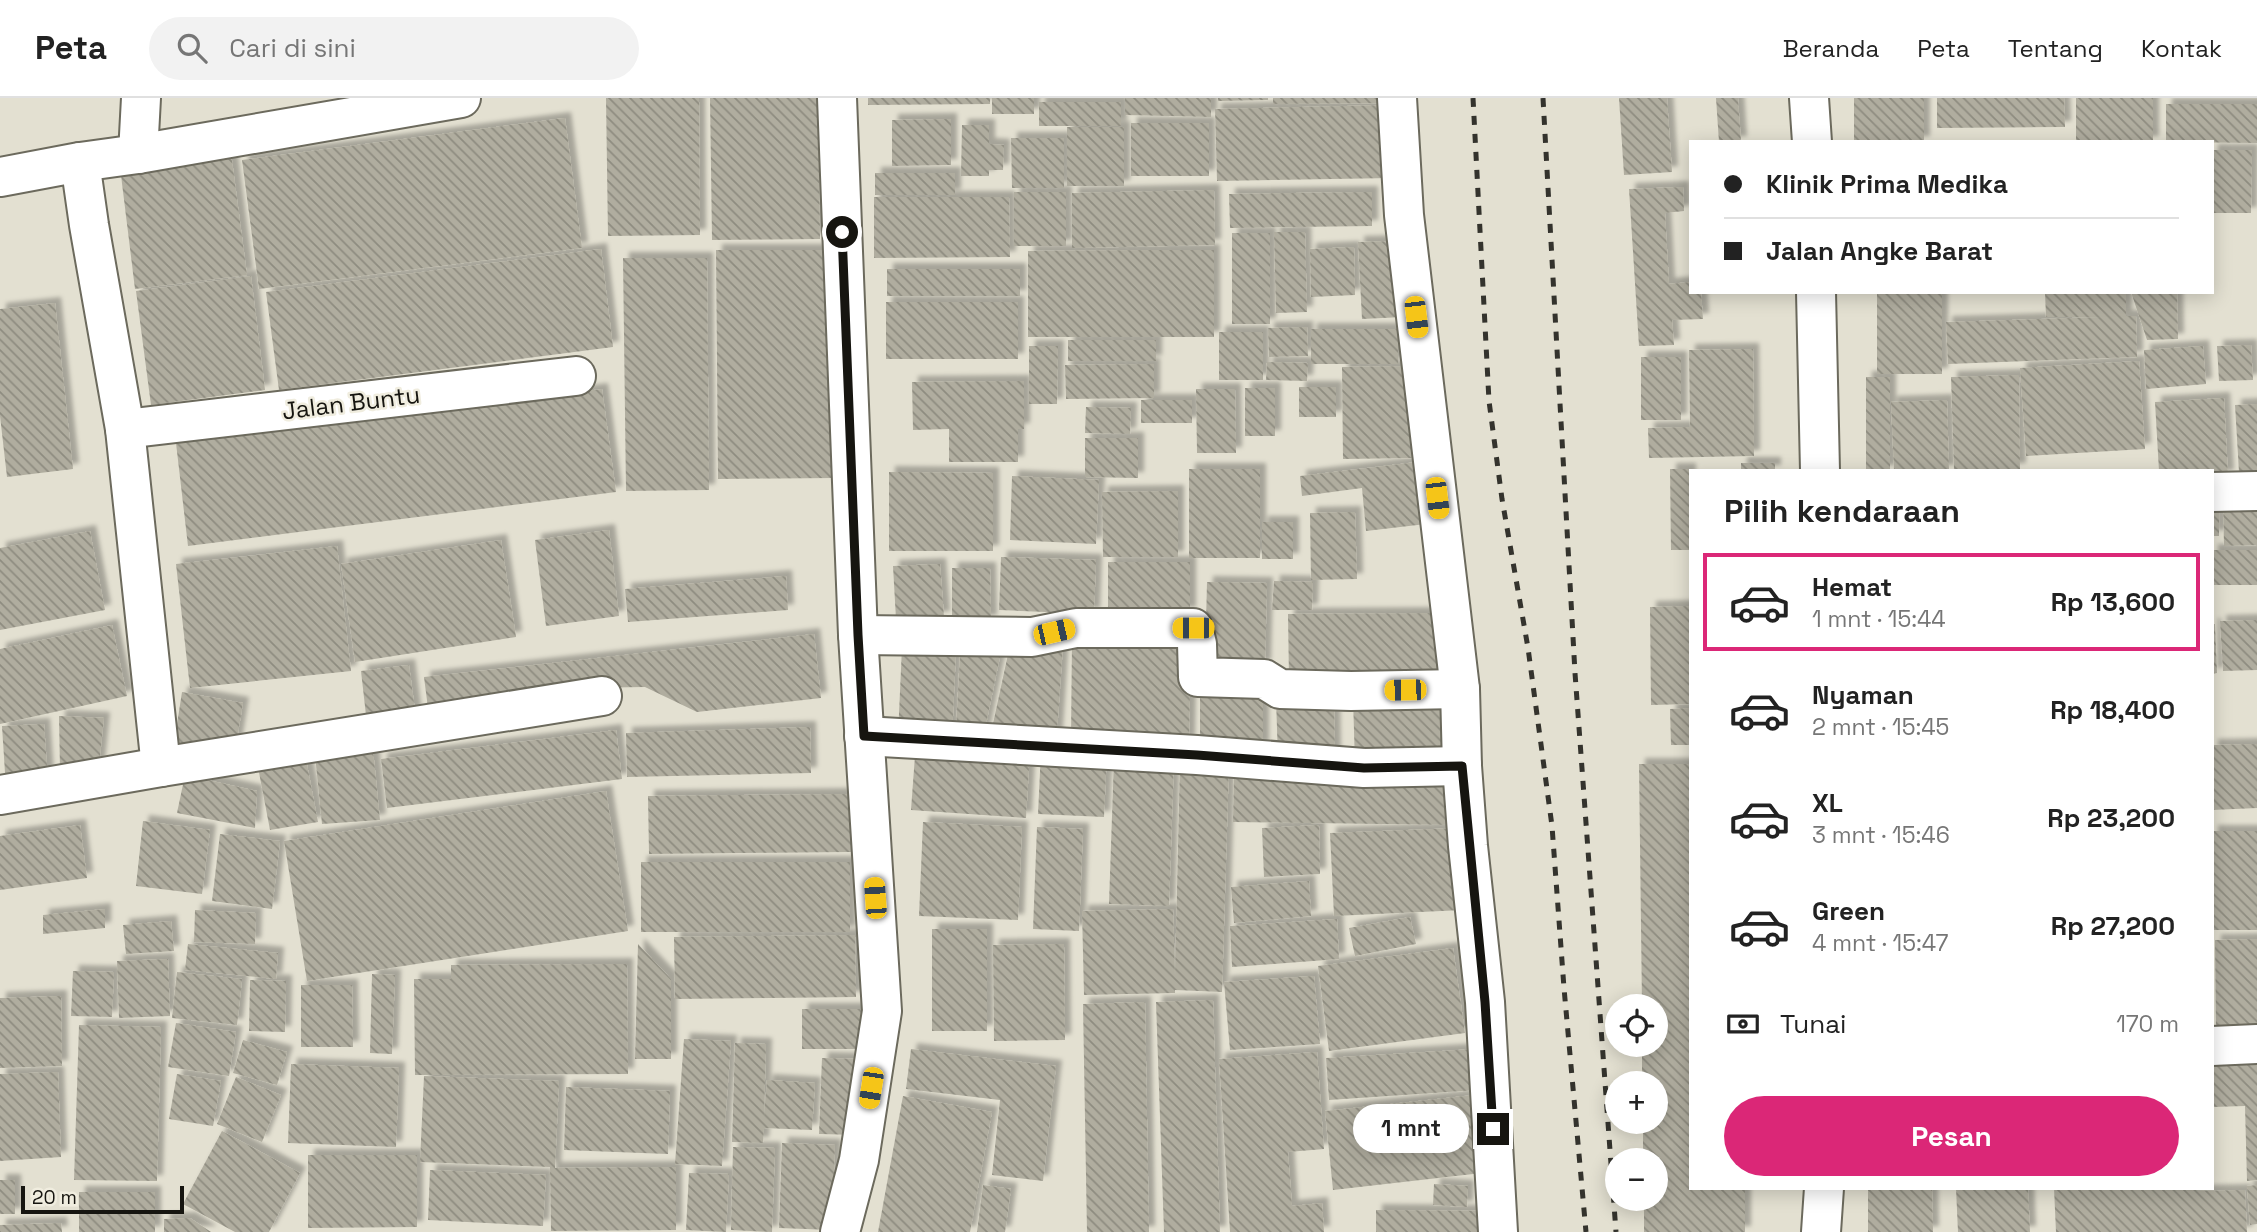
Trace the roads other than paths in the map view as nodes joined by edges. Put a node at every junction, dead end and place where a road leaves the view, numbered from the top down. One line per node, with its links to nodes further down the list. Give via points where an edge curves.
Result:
1 (141, 98): 7 (street)
2 (461, 98): 7 (street)
3 (837, 98): 16 (street)
4 (1397, 98): 17 (street, via 1404,215)
5 (1809, 98): 6 (street)
6 (1812, 140)
7 (138, 154): 8 (street)
8 (80, 162): 9 (street); 12 (street)
9 (0, 177)
10 (1816, 294): 13 (street)
11 (576, 376): 12 (street, Jalan Buntu)
12 (125, 429): 21 (street)
13 (1820, 469)
14 (2257, 491): 15 (street)
15 (2214, 492)
16 (858, 635): 17 (street, via 1032,637 1076,628 1193,628 1198,677 1264,679 1280,690); 19 (street)
17 (1460, 690): 20 (street)
18 (601, 696): 21 (street)
19 (864, 736): 20 (street, via 1364,768); 26 (street, via 882,1011 859,1160)
20 (1462, 766): 27 (street, via 1485,1002)
21 (161, 767): 22 (street)
22 (0, 795)
23 (2257, 1044): 24 (street)
24 (2214, 1046)
25 (1824, 1190): 28 (street)
26 (840, 1232)
27 (1498, 1232)
28 (1821, 1232)

